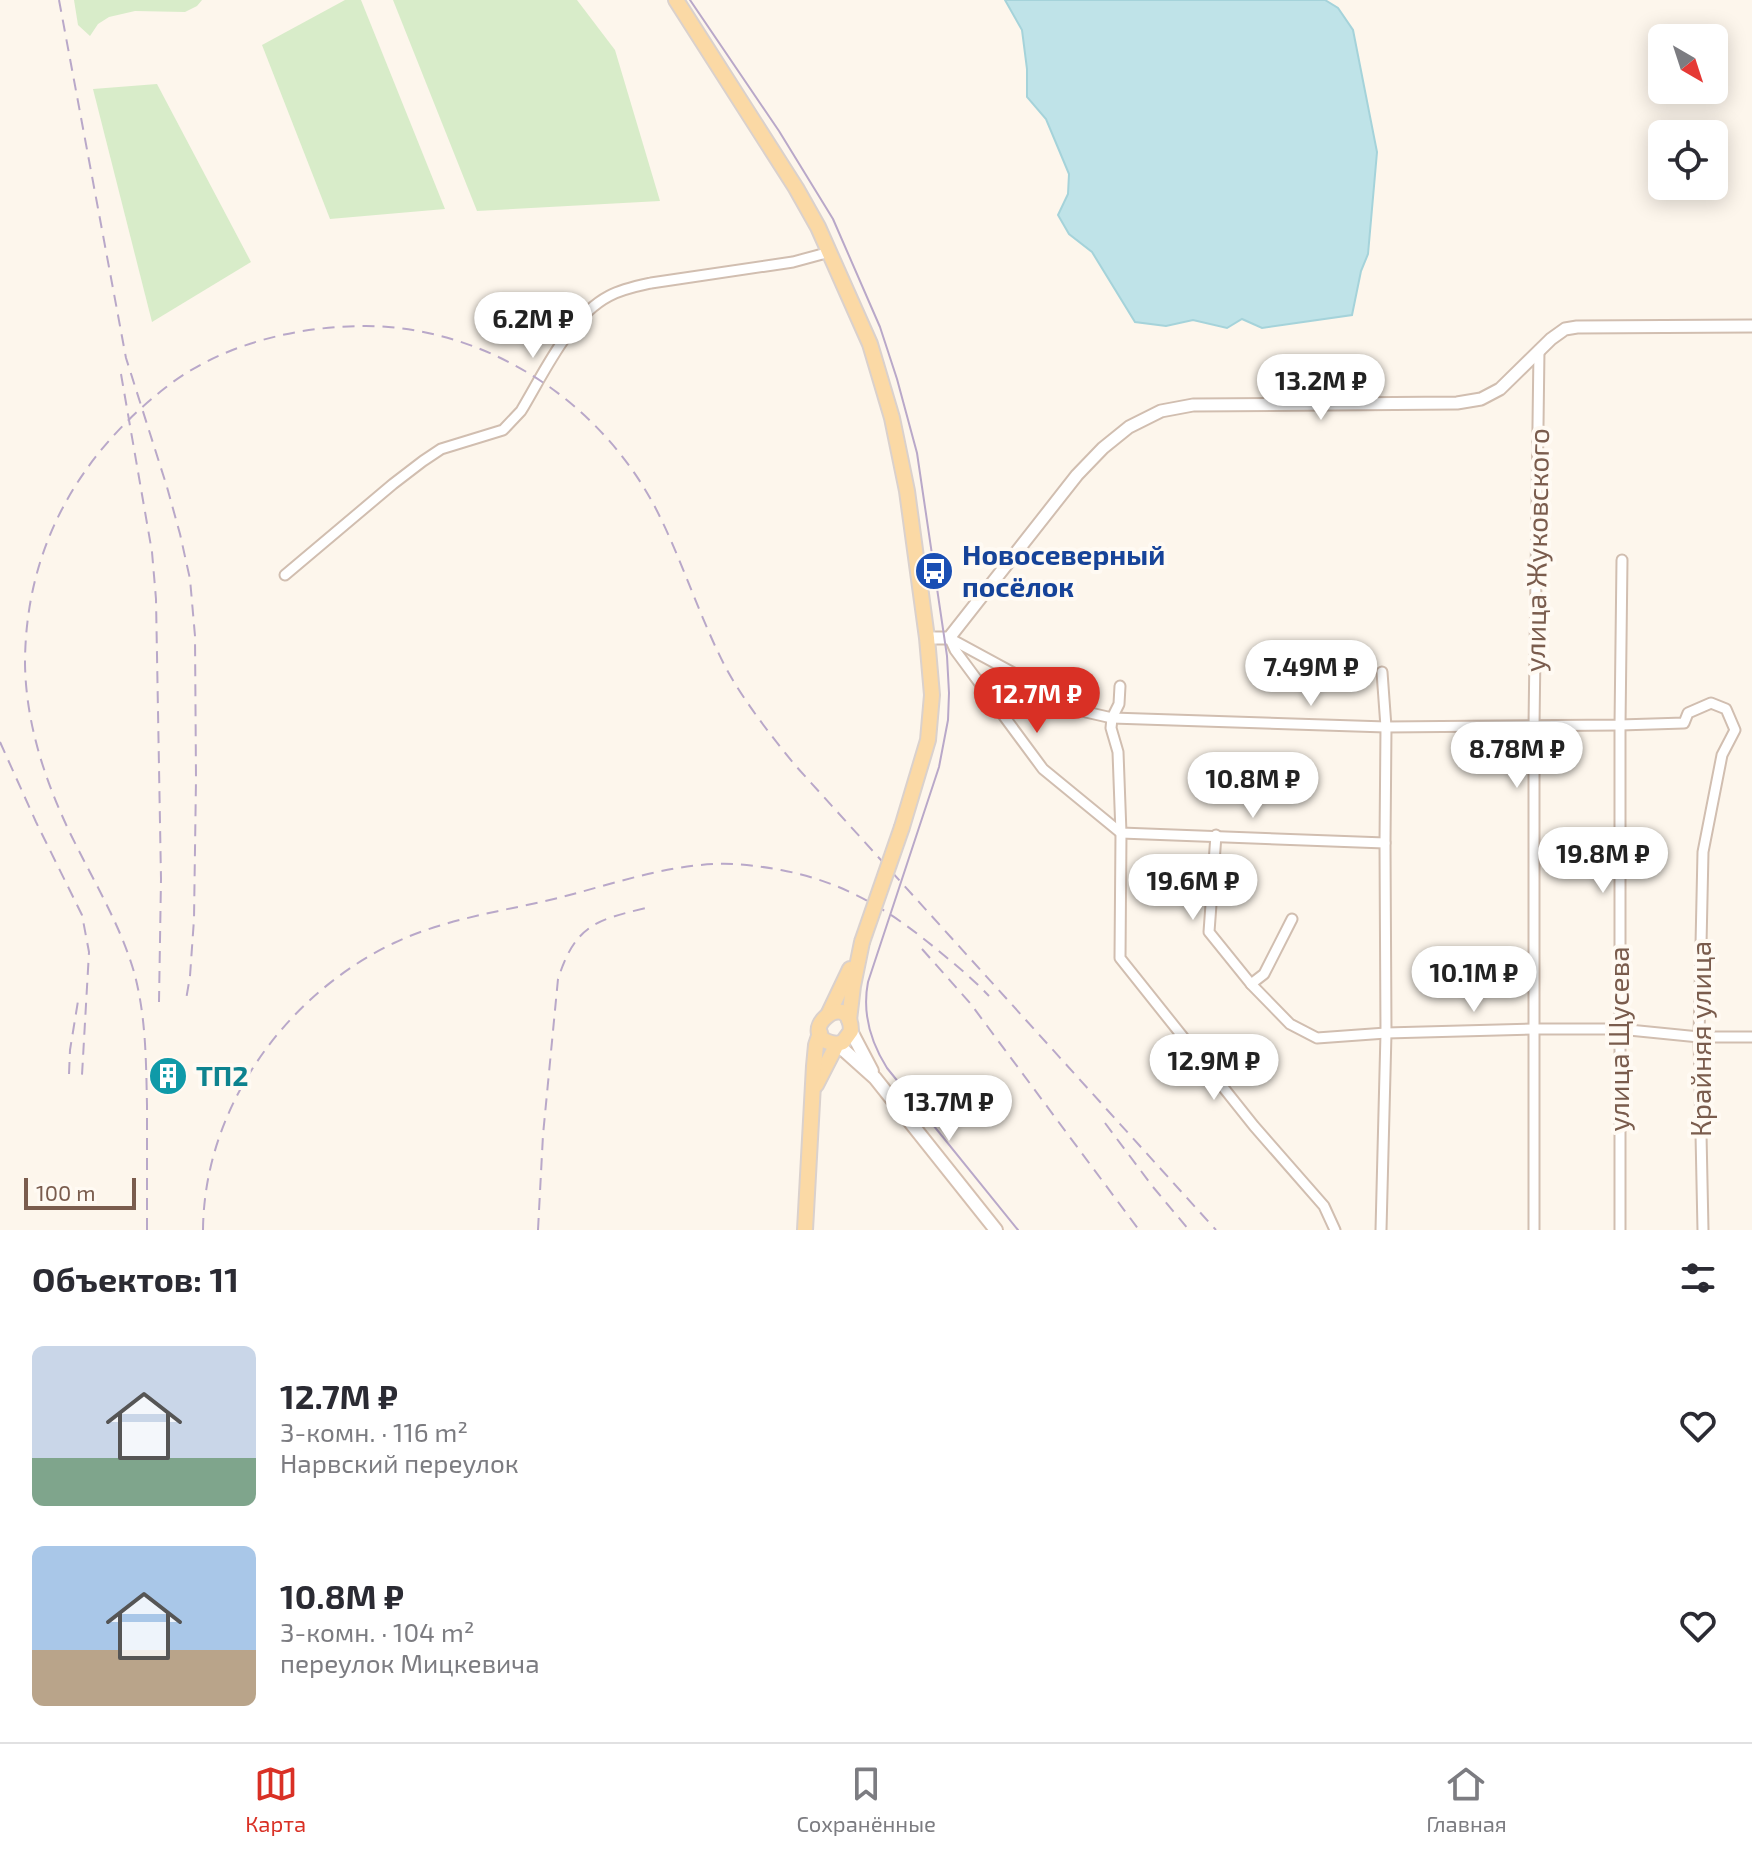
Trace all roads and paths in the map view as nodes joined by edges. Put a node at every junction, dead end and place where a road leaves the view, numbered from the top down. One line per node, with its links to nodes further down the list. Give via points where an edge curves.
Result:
1 (676, 0): 2 (main road, via 796,188)
2 (830, 252): 6 (street, via 629,287 610,295 579,319 521,411 503,430 441,449); 7 (main road, via 870,344 892,418)
3 (1752, 326): 4 (street, via 1577,327 1565,329)
4 (1539, 350): 8 (street, via 1500,389 1457,403 1193,405 1161,411 1129,427 1077,475); 13 (street, улица Жуковского)
5 (1622, 560): 12 (street, улица Щусева)
6 (285, 575)
7 (927, 638): 8 (street); 19 (main road, bridge, via 932,695 928,740)
8 (949, 638): 11 (street, via 1086,712); 15 (street, via 1043,769)
9 (1382, 672): 14 (street)
10 (1120, 686): 11 (street)
11 (1112, 718): 14 (street); 15 (street)
12 (1620, 725): 13 (street); 24 (street, улица Щусева); 27 (street, Крайняя улица, via 1684,723 1688,713 1711,703 1726,709 1735,730 1722,755 1703,852)
13 (1534, 726): 14 (street); 23 (street, улица Жуковского)
14 (1386, 727): 17 (street)
15 (1121, 833): 16 (street); 34 (street, via 1120,958 1324,1206)
16 (1216, 835): 17 (street); 20 (street, via 1209,932)
17 (1385, 843): 26 (street)
18 (1292, 919): 20 (street, via 1264,974)
19 (862, 942): 21 (main road); 22 (main road)
20 (1251, 984): 26 (street, via 1290,1024 1317,1038)
21 (829, 1013): 22 (main road, via 844,1014); 25 (main road, via 819,1025)
22 (850, 1026): 29 (main road); 30 (main road)
23 (1533, 1029): 24 (street); 26 (street); 36 (street, улица Жуковского)
24 (1619, 1029): 27 (street); 37 (street, улица Щусева)
25 (820, 1033): 29 (main road); 31 (main road)
26 (1386, 1033): 35 (street)
27 (1699, 1037): 28 (street); 38 (street, Крайняя улица)
28 (1752, 1037)
29 (837, 1044): 30 (main road); 31 (main road)
30 (875, 1078): 33 (main road)
31 (814, 1088): 32 (main road)
32 (805, 1230)
33 (996, 1230)
34 (1335, 1230)
35 (1381, 1230)
36 (1534, 1230)
37 (1620, 1230)
38 (1703, 1230)

